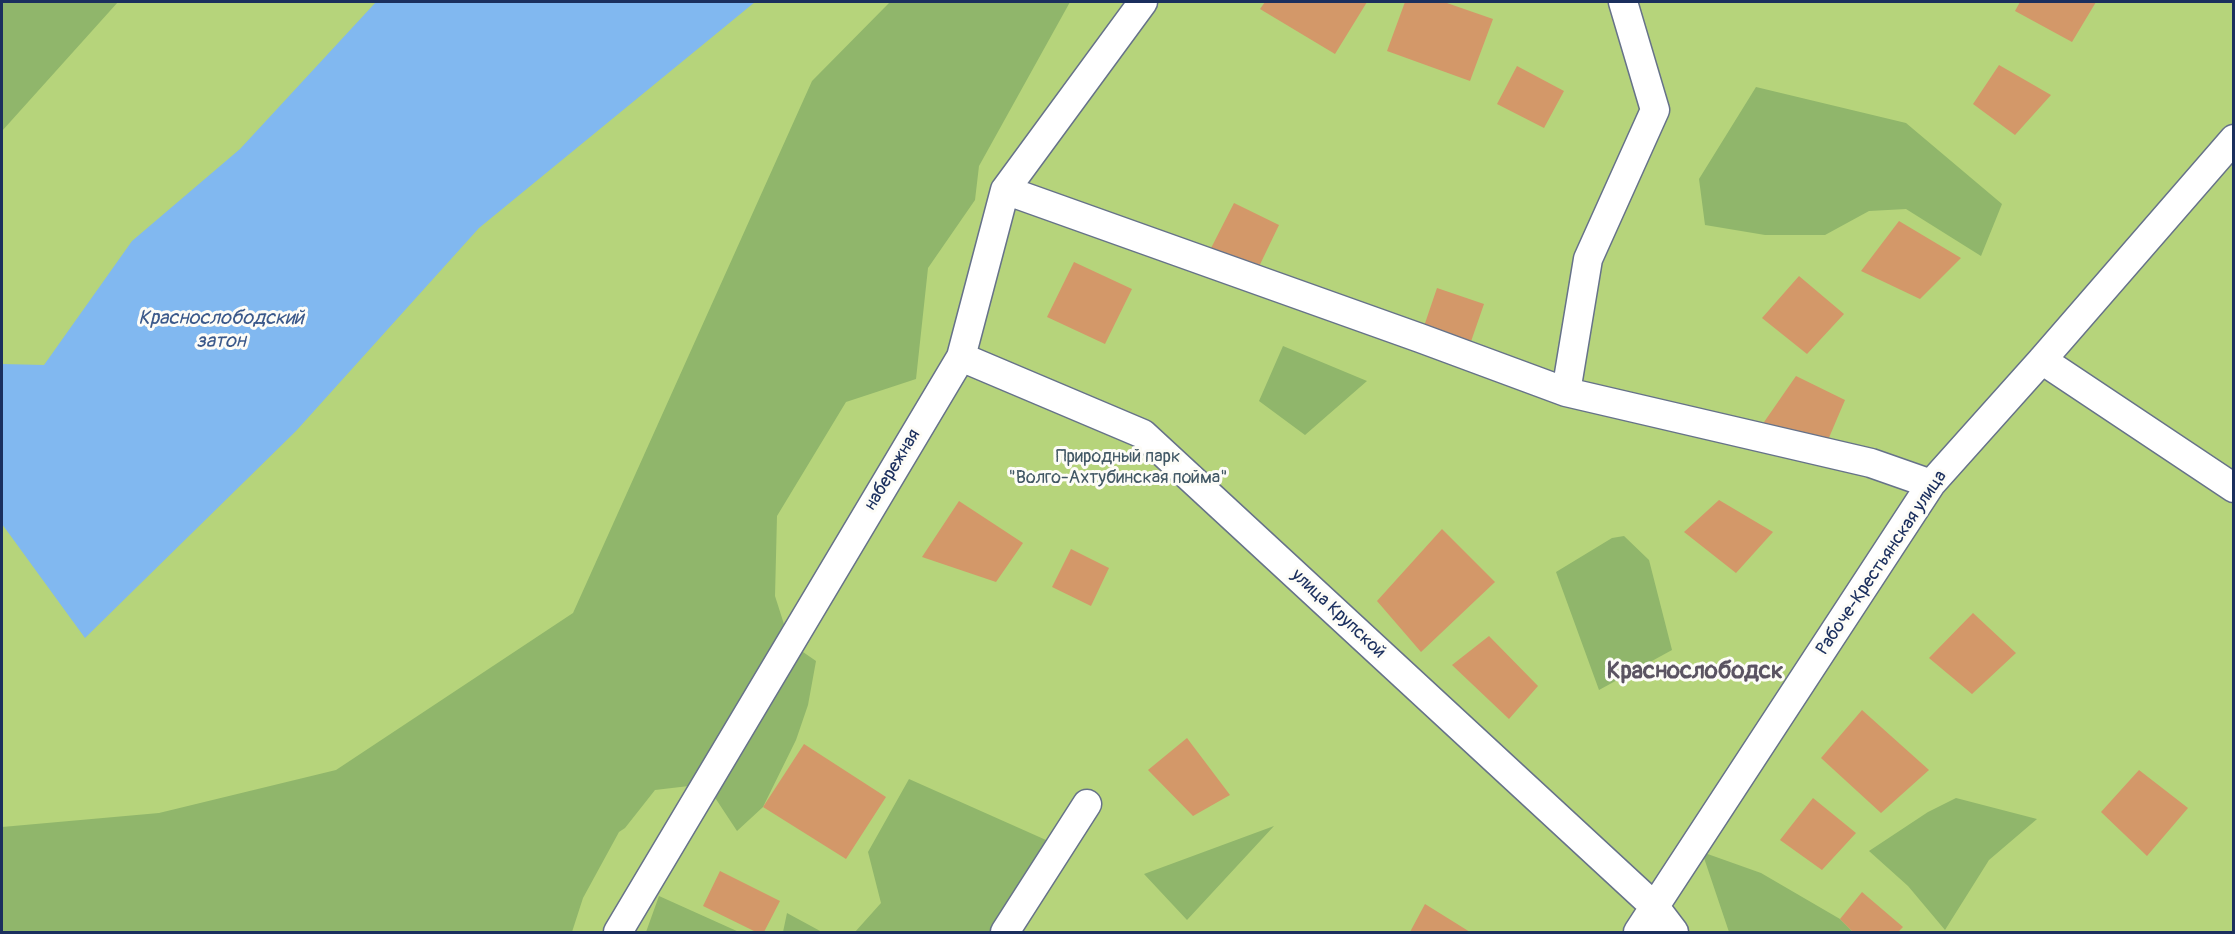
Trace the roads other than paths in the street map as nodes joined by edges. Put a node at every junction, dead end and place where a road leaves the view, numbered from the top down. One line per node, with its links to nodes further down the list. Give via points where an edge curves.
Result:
1 (1143, 2): 4 (street, набережная)
2 (1623, 2): 7 (street, via 1655,110 1588,259)
3 (2234, 139): 6 (street, Рабоче-Крестьянская улица)
4 (1005, 190): 5 (street, набережная); 7 (street)
5 (961, 357): 11 (street, улица Крупской, via 1143,434); 12 (street, набережная)
6 (2042, 360): 8 (street, Рабоче-Крестьянская улица); 9 (street)
7 (1566, 392): 8 (street, via 1871,463)
8 (1931, 484): 11 (street, Рабоче-Крестьянская улица)
9 (2234, 488)
10 (1087, 804): 13 (street)
11 (1655, 907): 14 (street, Рабоче-Крестьянская улица); 15 (street, улица Крупской)
12 (618, 933)
13 (1005, 933)
14 (1638, 933)
15 (1674, 933)

